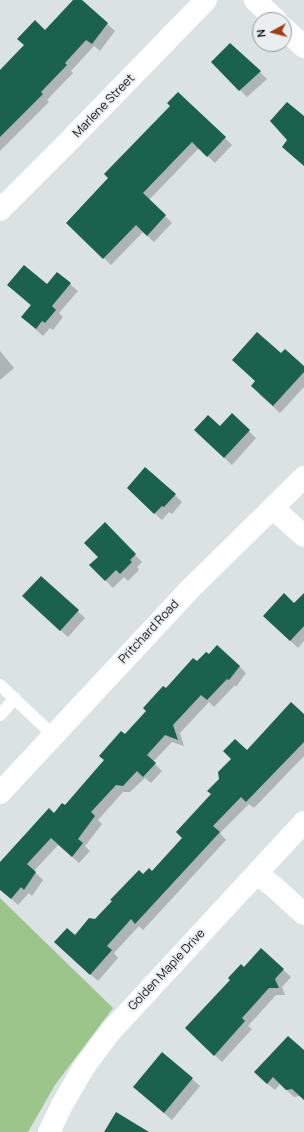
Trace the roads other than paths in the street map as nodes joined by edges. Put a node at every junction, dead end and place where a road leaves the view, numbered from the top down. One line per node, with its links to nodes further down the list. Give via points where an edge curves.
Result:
1 (206, 0): 6 (street, Marlene Street)
2 (256, 0): 3 (street)
3 (268, 12)
4 (292, 36): 5 (street)
5 (304, 47)
6 (0, 210)
7 (304, 477): 8 (street, Pritchard Road)
8 (273, 508): 9 (street); 13 (street, Pritchard Road, via 191,588)
9 (304, 536)
10 (0, 685): 11 (lane)
11 (15, 698): 12 (lane); 13 (lane)
12 (0, 715)
13 (54, 735): 14 (street, Pritchard Road)
14 (0, 793)
15 (304, 822): 16 (street, Golden Maple Drive)
16 (257, 874): 17 (street); 18 (street, Golden Maple Drive, via 111,1031 84,1067)
17 (304, 914)
18 (49, 1132)

